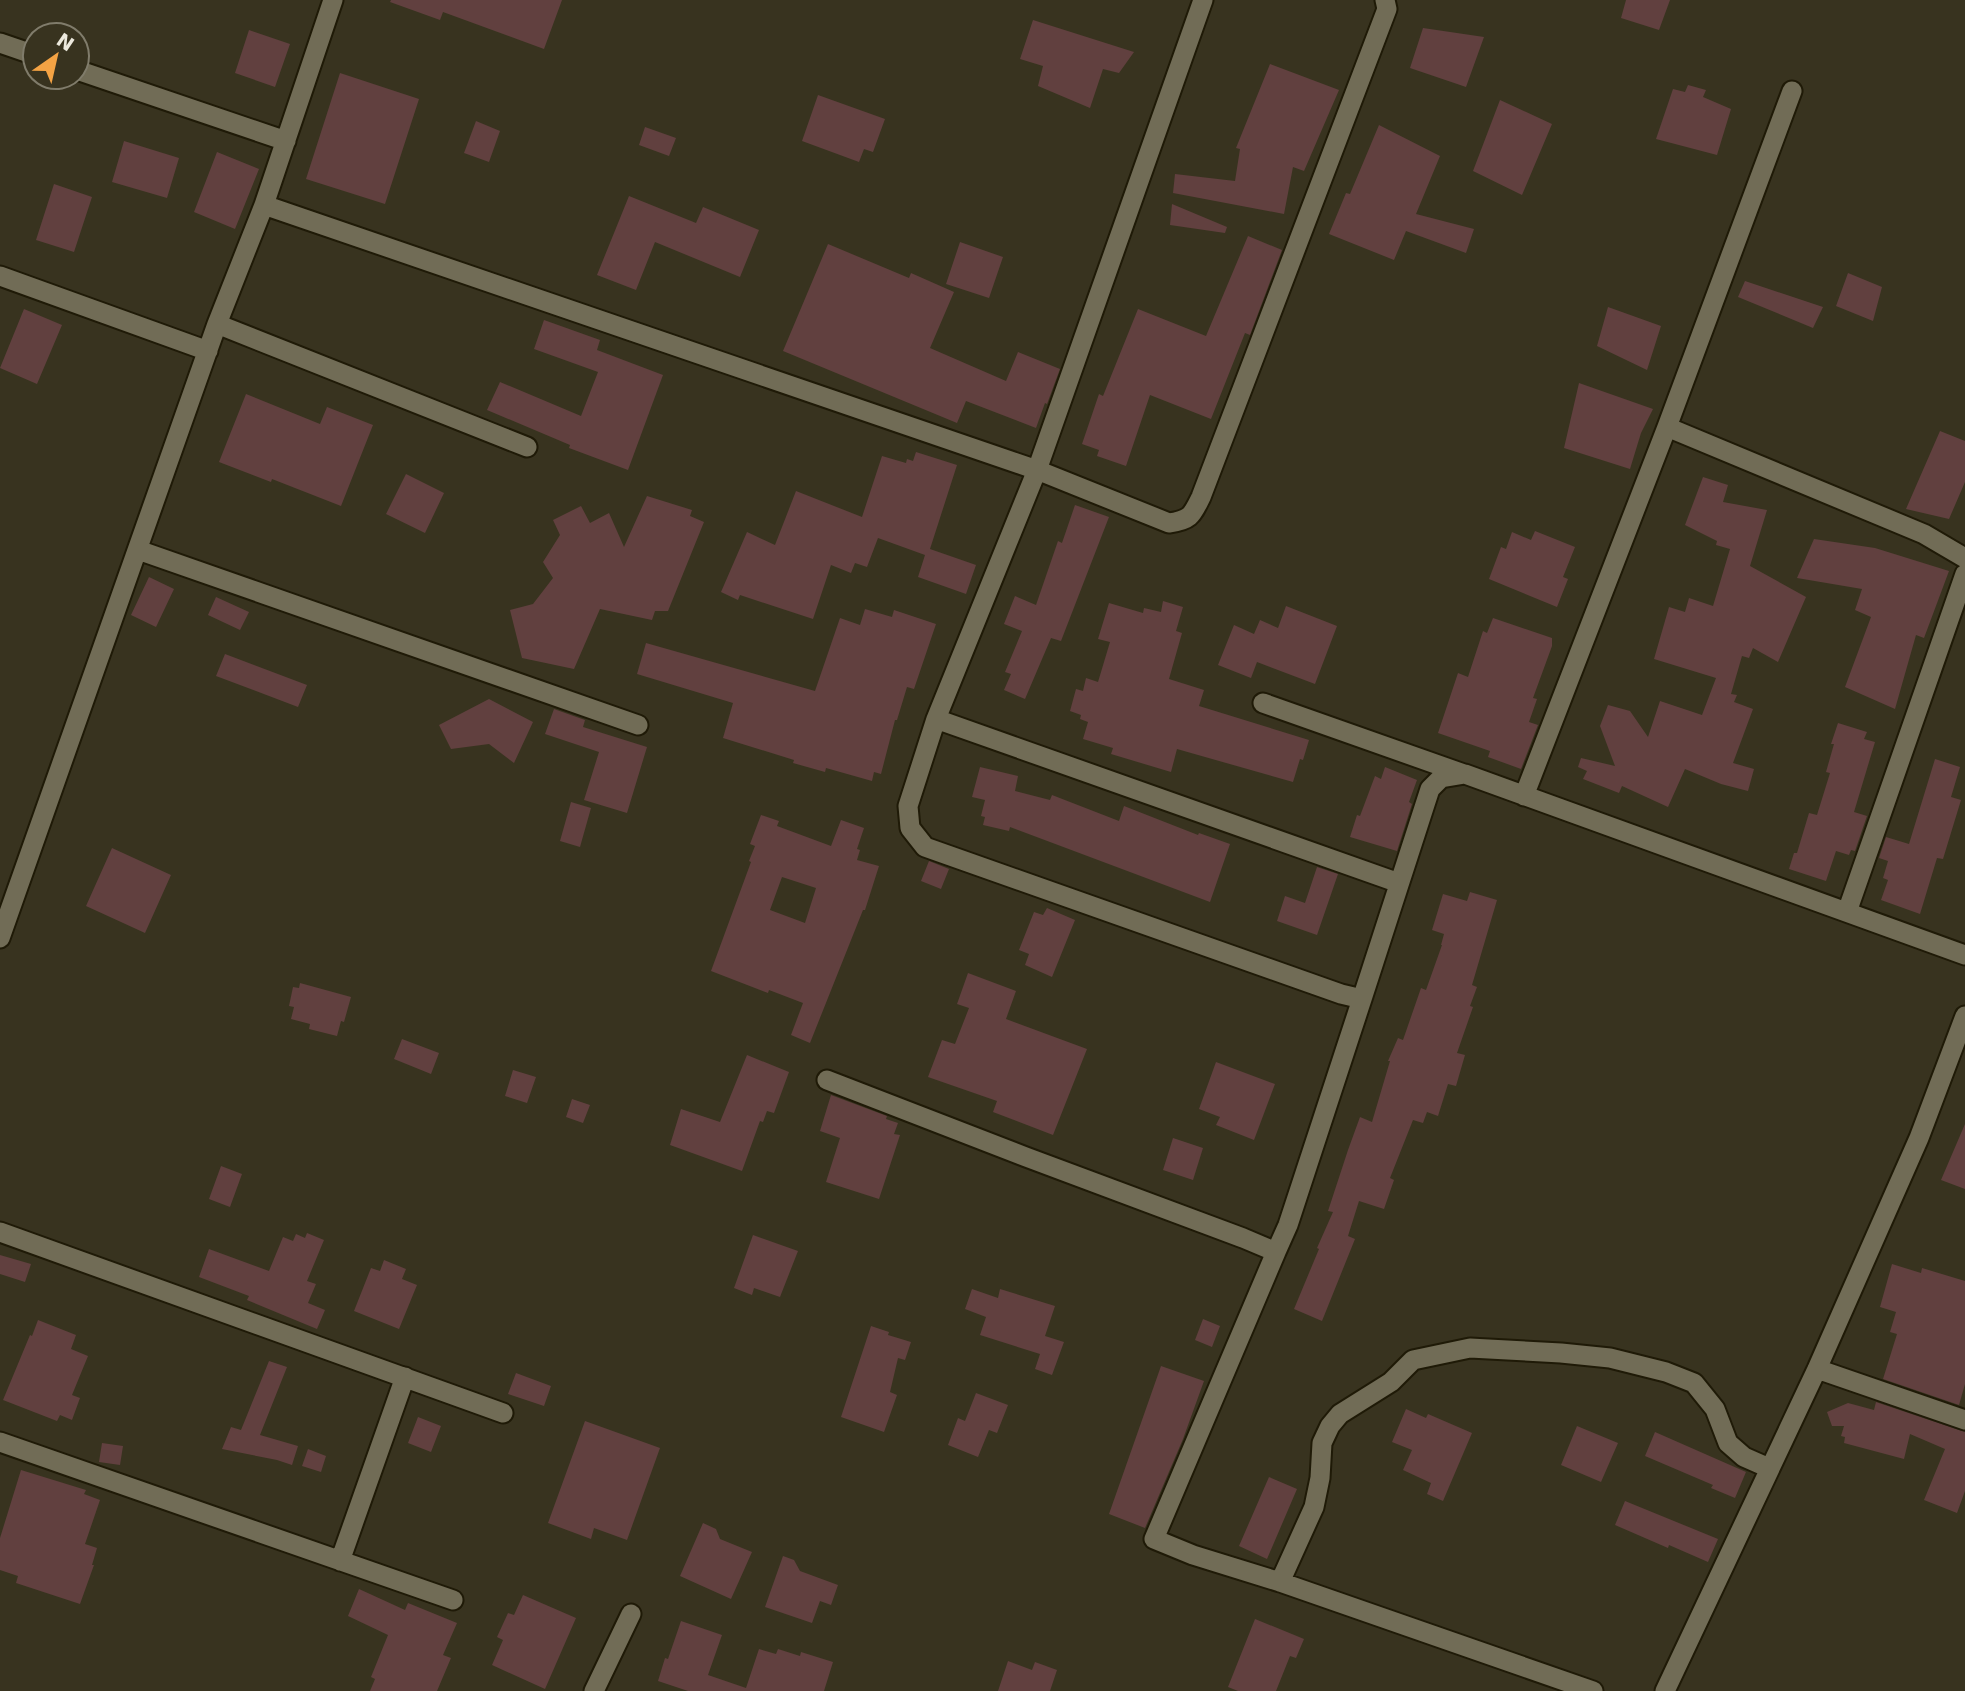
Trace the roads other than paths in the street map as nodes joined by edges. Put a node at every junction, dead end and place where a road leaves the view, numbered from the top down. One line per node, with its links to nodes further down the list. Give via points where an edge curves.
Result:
1 (333, 0): 8 (street)
2 (1203, 0): 15 (street)
3 (1385, 0): 15 (street, via 1387,9 1193,514 1185,521 1169,523)
4 (0, 43): 5 (street)
5 (21, 50)
6 (91, 75): 8 (street)
7 (1792, 91): 13 (street)
8 (286, 141): 9 (street)
9 (264, 205): 11 (street); 15 (street)
10 (0, 276): 12 (street)
11 (217, 324): 12 (street); 14 (street)
12 (208, 351): 16 (street)
13 (1667, 427): 17 (street, via 1924,534); 23 (street)
14 (527, 447)
15 (1037, 470): 20 (street)
16 (138, 550): 21 (street); 26 (street)
17 (1965, 558)
18 (1965, 574): 25 (street)
19 (1262, 703): 22 (street)
20 (936, 719): 24 (street); 28 (street, via 908,806 910,828 925,847)
21 (638, 725)
22 (1465, 774): 23 (street); 24 (street, via 1441,778 1430,789)
23 (1524, 796): 25 (street)
24 (1399, 883): 28 (street)
25 (1847, 912): 27 (street)
26 (0, 938)
27 (1965, 956)
28 (1362, 999): 32 (street)
29 (1965, 1016): 33 (street, via 1919,1138)
30 (827, 1080): 32 (street)
31 (0, 1231): 34 (street)
32 (1276, 1252): 40 (street, via 1154,1539)
33 (1816, 1369): 36 (street); 38 (street)
34 (405, 1377): 35 (street); 39 (street)
35 (503, 1413)
36 (1965, 1420)
37 (0, 1442): 39 (street)
38 (1769, 1468): 40 (street, via 1744,1457 1728,1443 1715,1409 1694,1384 1666,1372 1610,1358 1470,1348 1413,1360 1391,1382 1329,1426 1322,1443 1314,1507); 45 (street)
39 (340, 1560): 41 (street)
40 (1280, 1582): 44 (street)
41 (453, 1600)
42 (631, 1614): 43 (street)
43 (594, 1691)
44 (1593, 1691)
45 (1665, 1691)

